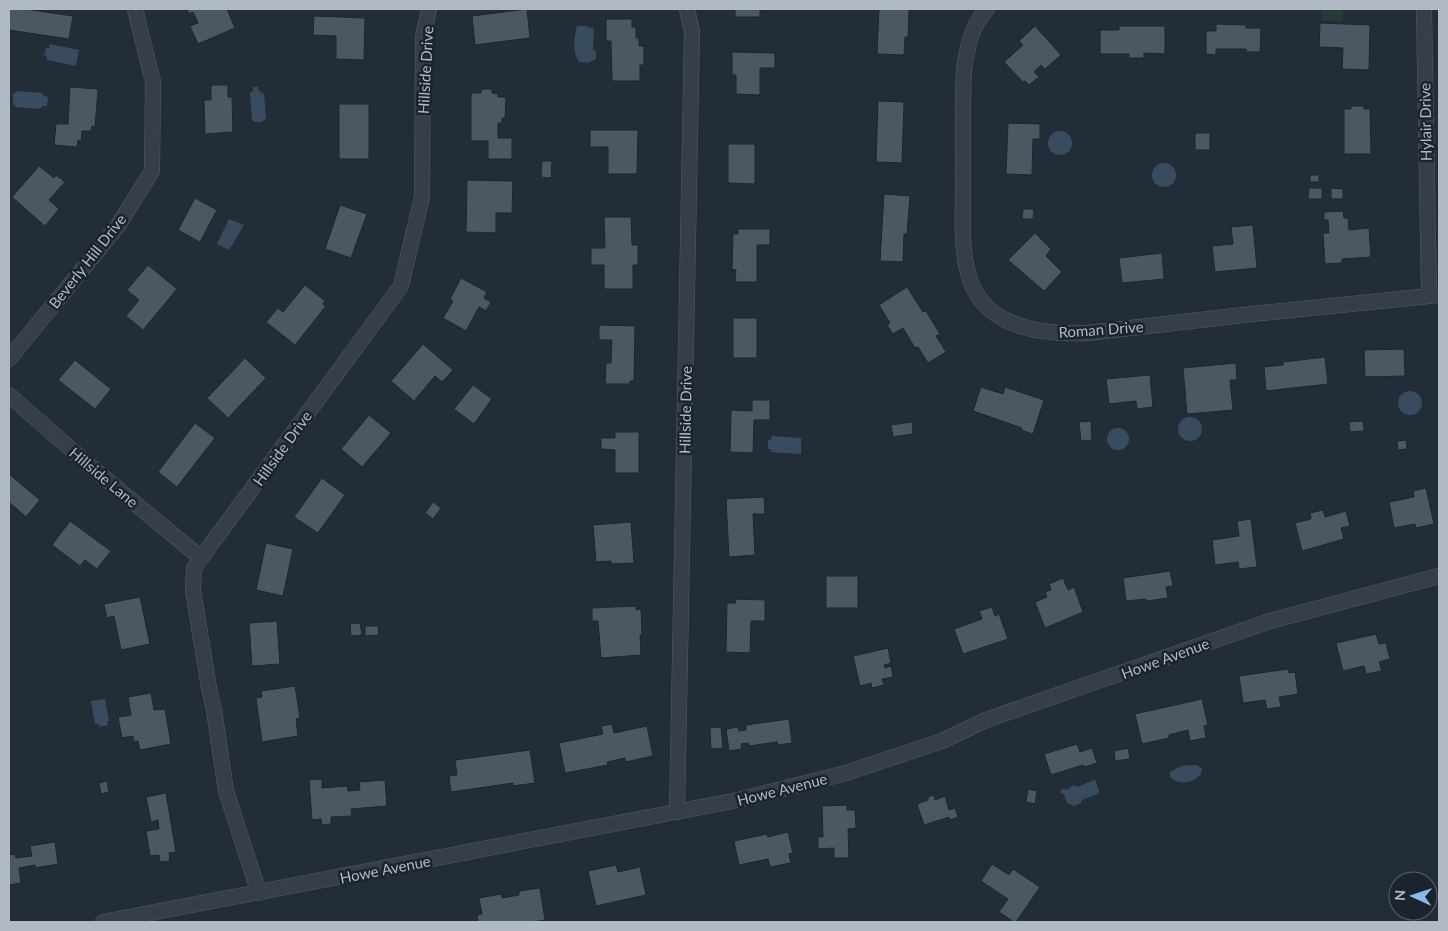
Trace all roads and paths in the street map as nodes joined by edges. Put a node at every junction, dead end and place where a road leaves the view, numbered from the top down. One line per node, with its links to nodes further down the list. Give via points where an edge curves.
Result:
1 (135, 9): 7 (street, Beverly Hill Drive, via 154,82 152,171 116,227)
2 (429, 9): 9 (street, Hillside Drive, via 423,37 422,197 401,286)
3 (687, 9): 11 (street, Hillside Drive, via 692,32)
4 (986, 9): 6 (street, Roman Drive, via 972,33 964,70 963,232 969,278 978,297 996,314 1020,326 1066,334)
5 (1424, 9): 6 (street, Hylair Drive)
6 (1434, 296)
7 (9, 358)
8 (9, 395): 9 (street, Hillside Lane)
9 (201, 558): 12 (street, Hillside Drive, via 194,568 192,591 226,791)
10 (1439, 576): 11 (street, Howe Avenue, via 1270,621 986,720 942,741 846,773)
11 (678, 812): 12 (street, Howe Avenue)
12 (259, 893): 13 (street, Howe Avenue)
13 (103, 922)

